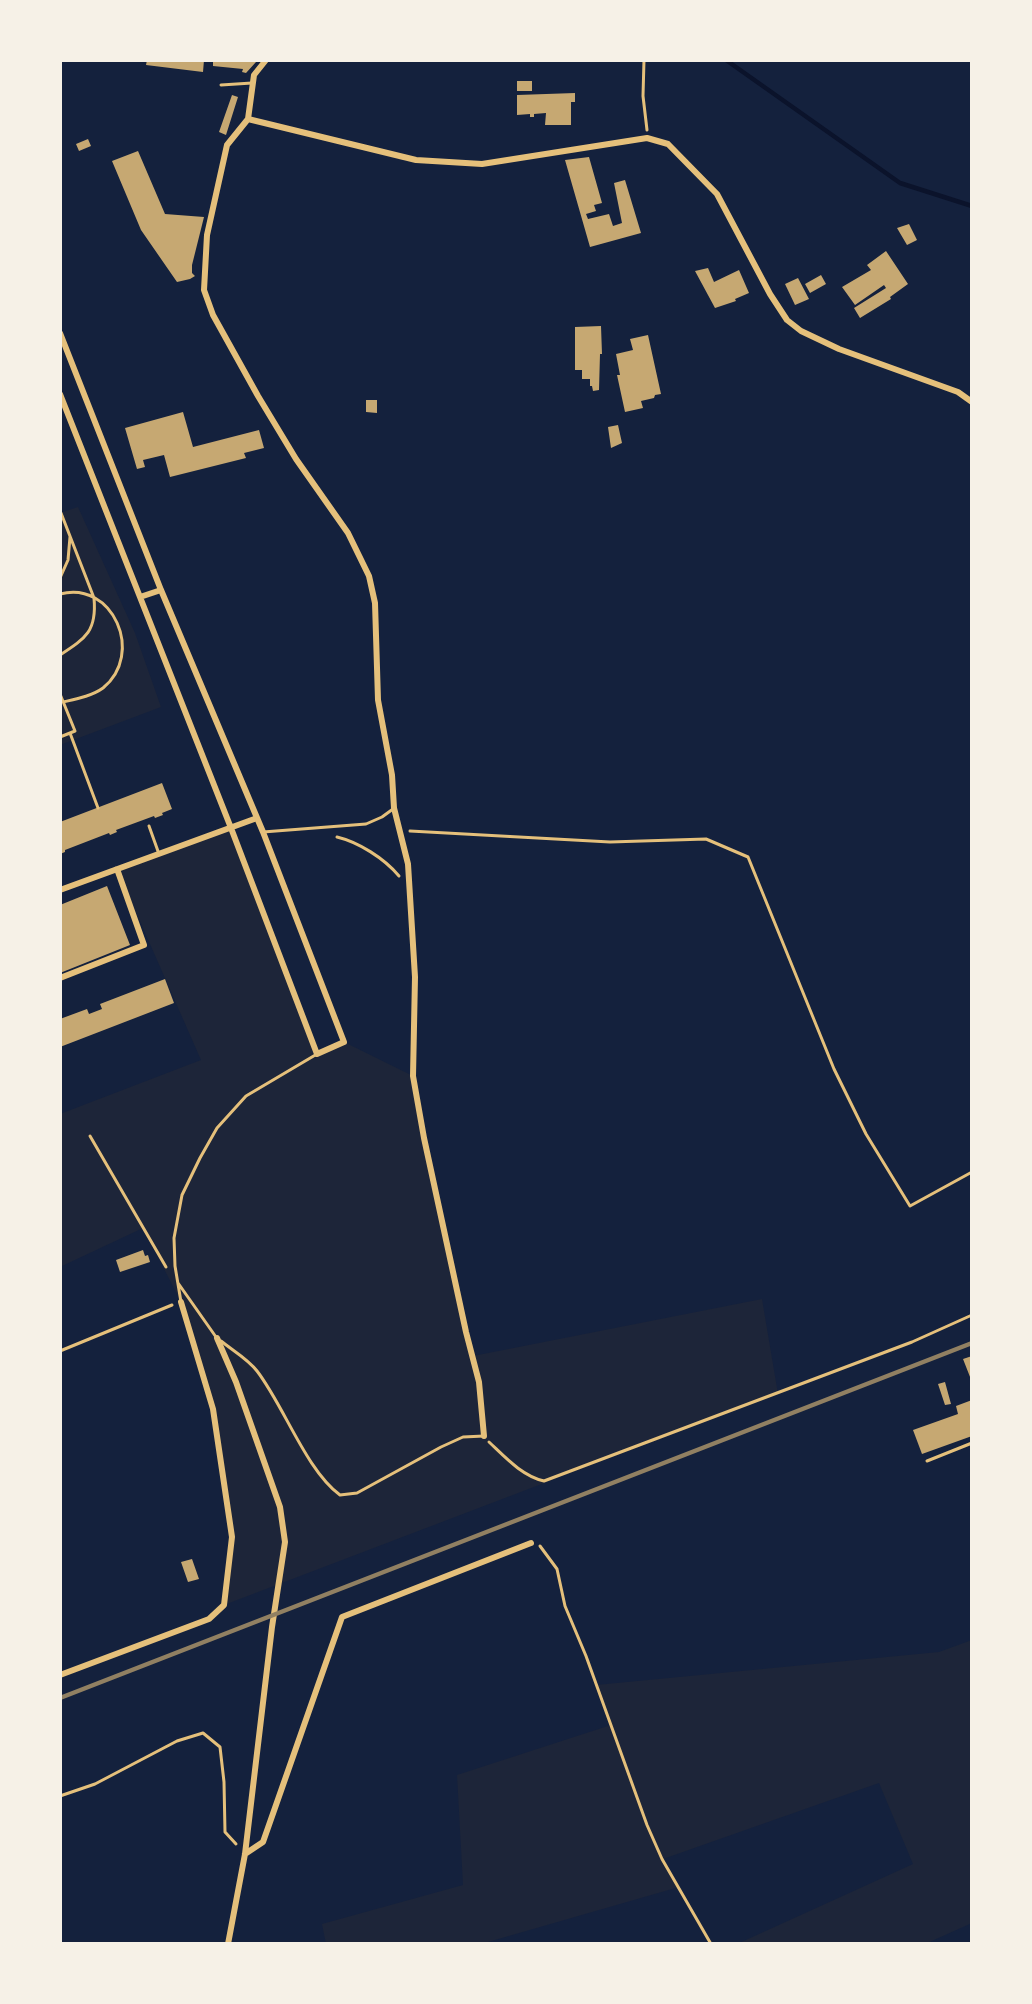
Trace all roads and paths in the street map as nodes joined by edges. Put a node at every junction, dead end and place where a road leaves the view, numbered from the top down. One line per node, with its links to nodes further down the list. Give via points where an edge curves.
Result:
1 (266, 60): 3 (street, via 254,75)
2 (644, 60): 6 (path)
3 (253, 83): 4 (lane); 5 (street)
4 (221, 85)
5 (248, 119): 6 (street, via 416,160 482,164); 23 (street, via 227,145 207,235 204,290 213,315 258,396 348,533 369,576 375,603 378,700 393,775)
6 (647, 138): 9 (street, via 668,144 717,194 787,320 839,349 958,392)
7 (60, 333): 13 (street)
8 (60, 394): 16 (street)
9 (972, 402)
10 (61, 513): 11 (path)
11 (71, 535): 12 (path, via 68,560); 15 (path)
12 (60, 578)
13 (162, 593): 16 (street); 24 (street)
14 (60, 594): 15 (path)
15 (94, 598): 17 (path, via 92,628); 19 (path, via 117,620 123,654 115,675 102,689)
16 (141, 600): 26 (street)
17 (60, 655)
18 (60, 694): 19 (path)
19 (63, 702): 20 (path, via 75,731)
20 (70, 733): 21 (path); 22 (path)
21 (60, 737)
22 (98, 808)
23 (394, 808): 27 (street); 28 (lane, via 366,824)
24 (257, 818): 26 (street); 28 (street)
25 (148, 826): 30 (lane)
26 (231, 828): 30 (street); 35 (street)
27 (399, 830): 32 (street, via 408,864); 37 (path, via 610,842 706,839 748,857 834,1069 866,1134 910,1206)
28 (263, 832): 35 (street, via 344,1042)
29 (336, 836): 32 (path, via 389,864)
30 (159, 854): 31 (street)
31 (117, 869): 33 (street); 34 (street, via 144,945)
32 (409, 888): 43 (street, via 415,977 413,1076 479,1382)
33 (60, 890)
34 (60, 978)
35 (317, 1054): 38 (lane, via 246,1096 217,1128 182,1195 174,1238)
36 (90, 1136): 38 (path, via 167,1270)
37 (972, 1172)
38 (178, 1282): 39 (lane); 41 (lane)
39 (181, 1302): 42 (path); 47 (street, via 213,1409 232,1537 224,1605 209,1619)
40 (972, 1315): 43 (path, via 901,1347 544,1481 534,1479 506,1459)
41 (217, 1338): 43 (lane, via 256,1369 328,1486 340,1495 357,1493 464,1437); 49 (street, via 280,1507 285,1542)
42 (60, 1351)
43 (484, 1436)
44 (972, 1443): 45 (path)
45 (927, 1461)
46 (531, 1543): 49 (street, via 342,1617 263,1842); 51 (path, via 541,1546 557,1569 565,1606 647,1825)
47 (60, 1675)
48 (60, 1796): 49 (path, via 95,1784 177,1741 203,1734 220,1747 225,1832)
49 (245, 1854): 50 (street)
50 (228, 1944)
51 (711, 1944)

